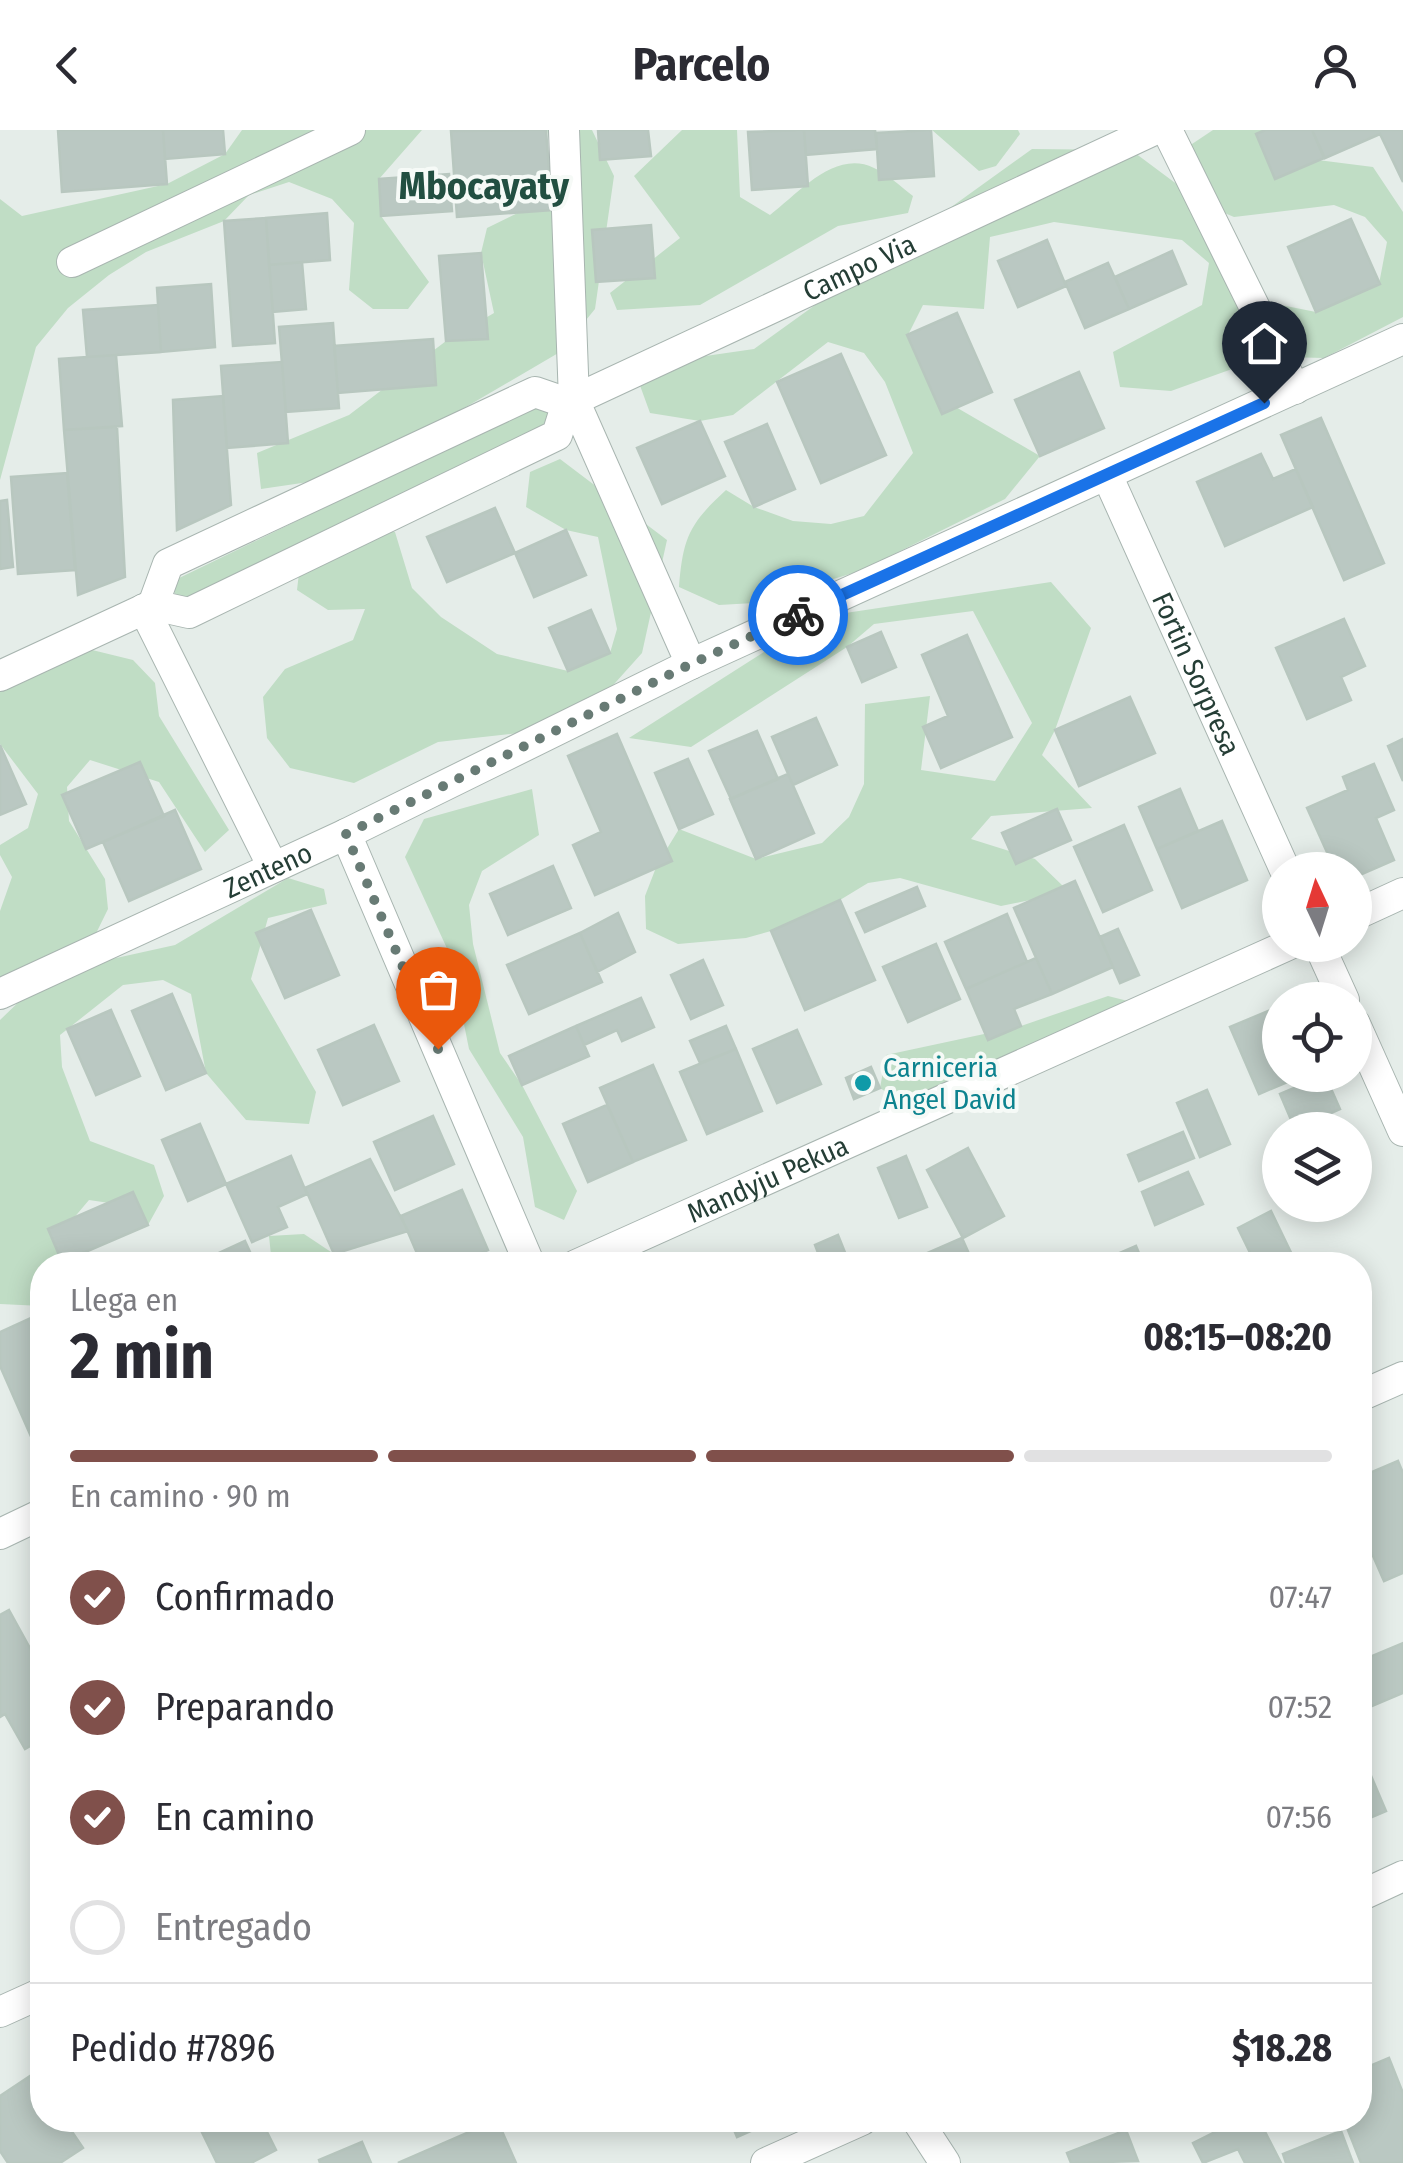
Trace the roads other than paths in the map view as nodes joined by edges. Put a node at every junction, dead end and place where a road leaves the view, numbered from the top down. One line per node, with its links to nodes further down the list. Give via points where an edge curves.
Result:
1 (350, 130): 5 (street)
2 (564, 130): 8 (street)
3 (1154, 130): 8 (street, Campo Via)
4 (1167, 130): 7 (street)
5 (72, 262)
6 (1403, 339): 7 (street, Zenteno)
7 (1295, 389): 9 (street, Zenteno)
8 (570, 402): 10 (street, via 557,435 189,614); 10 (street, via 535,392 168,564); 11 (street)
9 (1107, 474): 11 (street, Zenteno); 14 (street, Fortin Sorpresa)
10 (149, 607): 12 (street); 15 (street)
11 (691, 664): 13 (street, Zenteno)
12 (0, 676)
13 (346, 834): 15 (street, Zenteno); 22 (street)
14 (1277, 852)
15 (273, 868): 19 (street, Zenteno)
16 (1403, 893): 17 (street)
17 (1372, 907)
18 (1262, 957): 23 (street, Mandyju Pekua)
19 (0, 994)
20 (1372, 1062): 21 (street)
21 (1403, 1131)
22 (524, 1252)
23 (605, 1252)
24 (1403, 1377): 25 (street)
25 (1372, 1391)
26 (30, 1520): 27 (street)
27 (0, 1534)
28 (1403, 1876): 29 (street)
29 (1372, 1890)
30 (30, 1998): 31 (street)
31 (0, 2012)
32 (835, 2132): 34 (street)
33 (925, 2132): 35 (street)
34 (766, 2163)
35 (945, 2163)

